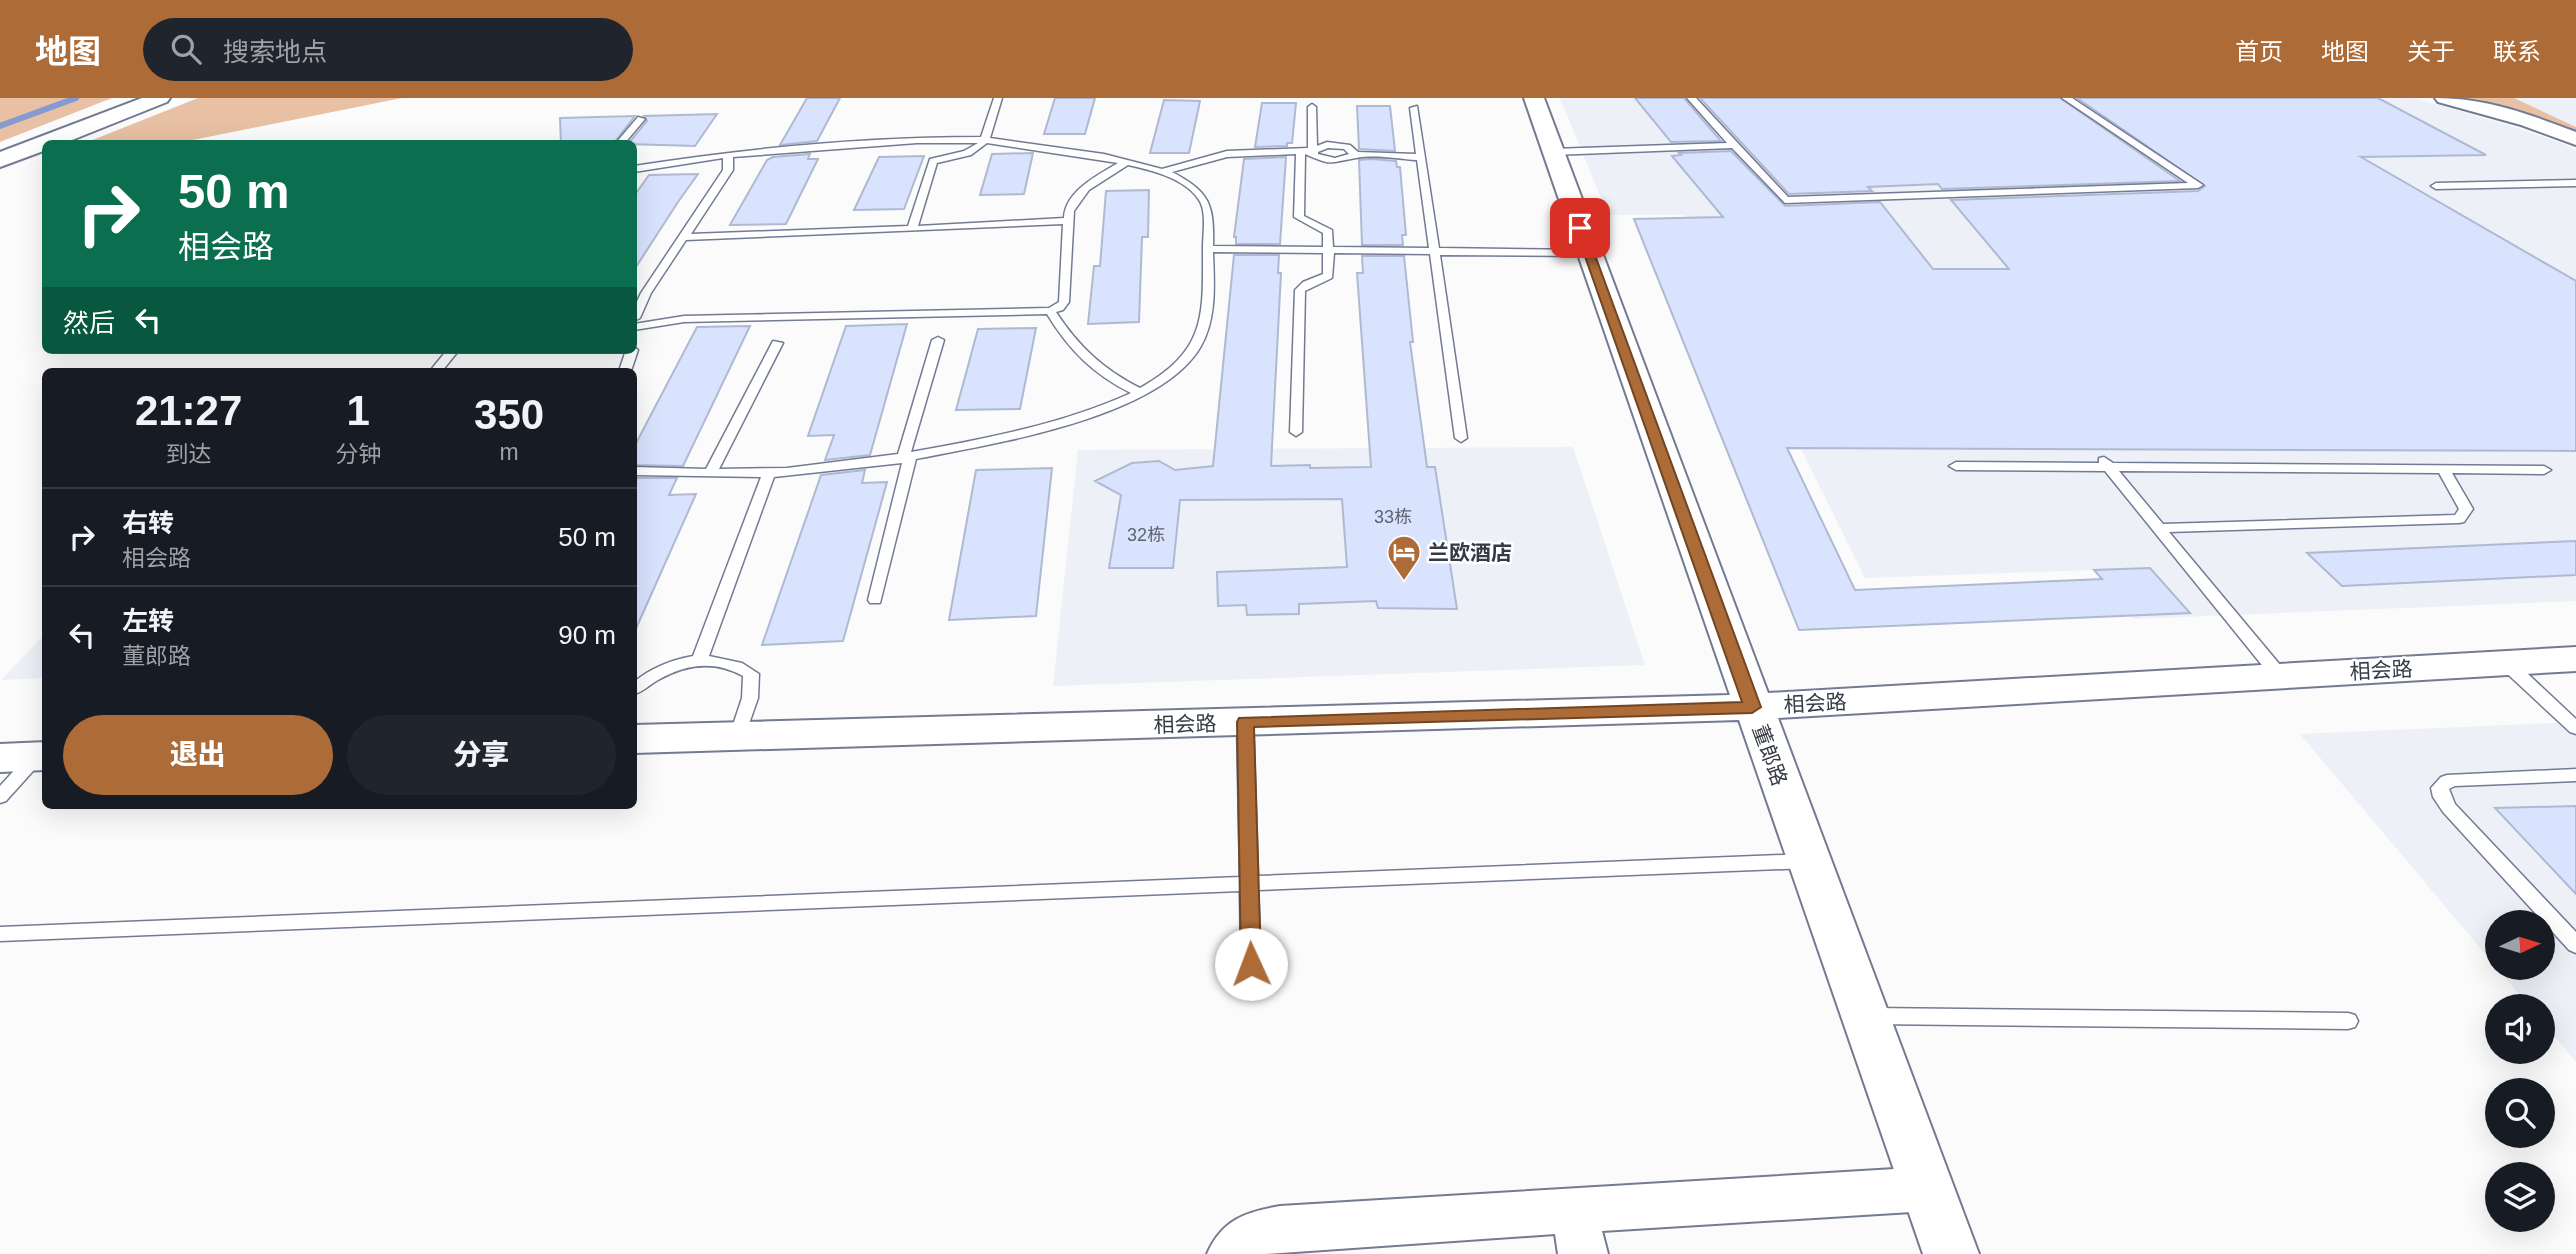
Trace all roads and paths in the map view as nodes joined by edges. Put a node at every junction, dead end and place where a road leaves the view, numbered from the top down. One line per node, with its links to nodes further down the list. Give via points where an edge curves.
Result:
1 (137, 98): 17 (street)
2 (160, 98): 12 (street)
3 (998, 98): 14 (lane)
4 (1534, 98): 19 (street, 董郎路)
5 (1691, 98): 16 (lane)
6 (2066, 98): 16 (lane, via 2198,185 1784,200)
7 (2445, 98): 11 (street)
8 (1312, 107): 18 (lane)
9 (1414, 108): 22 (lane)
10 (641, 119): 13 (lane)
11 (2576, 139)
12 (52, 140)
13 (623, 140)
14 (985, 140): 20 (lane, via 918,140); 24 (lane); 32 (lane, via 978,150 933,161)
15 (42, 144): 23 (street)
16 (1732, 145): 19 (lane)
17 (0, 151)
18 (1307, 151): 21 (lane, via 1329,160); 21 (lane, via 1341,146 1352,149); 26 (lane, via 1227,154); 35 (lane, via 1298,217 1328,232)
19 (1553, 152): 37 (street, 董郎路)
20 (728, 155): 25 (lane); 33 (lane, via 728,170)
21 (1354, 155): 22 (lane)
22 (1421, 157): 36 (lane)
23 (0, 160)
24 (1126, 162): 26 (lane); 31 (lane, via 1084,188 1073,202)
25 (637, 168)
26 (1162, 172): 34 (lane, via 1192,186 1204,199)
27 (2564, 183): 28 (lane); 29 (lane); 30 (lane)
28 (2576, 183)
29 (2436, 186)
30 (2576, 190)
31 (1068, 221): 32 (lane); 38 (lane, via 1064,302)
32 (912, 229): 33 (lane)
33 (684, 236): 39 (lane)
34 (1208, 248): 35 (lane); 45 (lane, via 1209,292 1201,332 1190,356)
35 (1328, 251): 36 (lane); 46 (lane, via 1328,276 1300,290)
36 (1435, 252): 37 (lane); 47 (lane)
37 (1589, 253): 63 (street, 董郎路)
38 (1050, 311): 40 (lane, via 684,319); 45 (lane, via 1087,363)
39 (637, 312)
40 (637, 327)
41 (938, 340): 48 (lane)
42 (777, 342): 54 (lane)
43 (450, 354): 44 (lane)
44 (438, 368)
45 (1139, 392): 48 (lane, via 1099,412)
46 (1296, 432)
47 (1461, 438)
48 (907, 459): 55 (lane); 57 (lane)
49 (2106, 464): 50 (lane); 51 (lane); 56 (lane)
50 (1956, 466)
51 (2443, 469): 52 (lane); 56 (lane, via 2466,509 2459,519)
52 (2544, 470)
53 (637, 471): 54 (lane)
54 (712, 472): 55 (lane)
55 (769, 472): 59 (lane)
56 (2159, 528): 61 (lane)
57 (875, 600)
58 (2576, 659): 60 (street, 相会路)
59 (699, 661): 62 (lane, via 653,673); 66 (lane, via 720,660 751,674 750,698)
60 (2506, 663): 61 (street, 相会路); 65 (lane)
61 (2280, 676): 63 (street, 相会路)
62 (637, 686)
63 (1752, 707): 64 (street, 相会路); 71 (street, 董郎路)
64 (1245, 722): 66 (street, 相会路); 72 (lane)
65 (2576, 727)
66 (737, 737): 67 (street, 相会路)
67 (637, 739)
68 (27, 757): 70 (lane)
69 (2576, 775): 74 (lane, via 2455,780 2440,788 2449,808)
70 (0, 797)
71 (1808, 861): 72 (lane); 76 (street, 董郎路)
72 (1249, 883): 73 (lane); 75 (lane)
73 (0, 934)
74 (2576, 945)
75 (1251, 964)
76 (1864, 1016): 77 (lane); 78 (street, 董郎路)
77 (2348, 1021)
78 (1928, 1189): 79 (street); 81 (street, 董郎路)
79 (1579, 1232): 80 (street, via 1280,1229 1254,1233)
80 (1232, 1254)
81 (1951, 1254)

